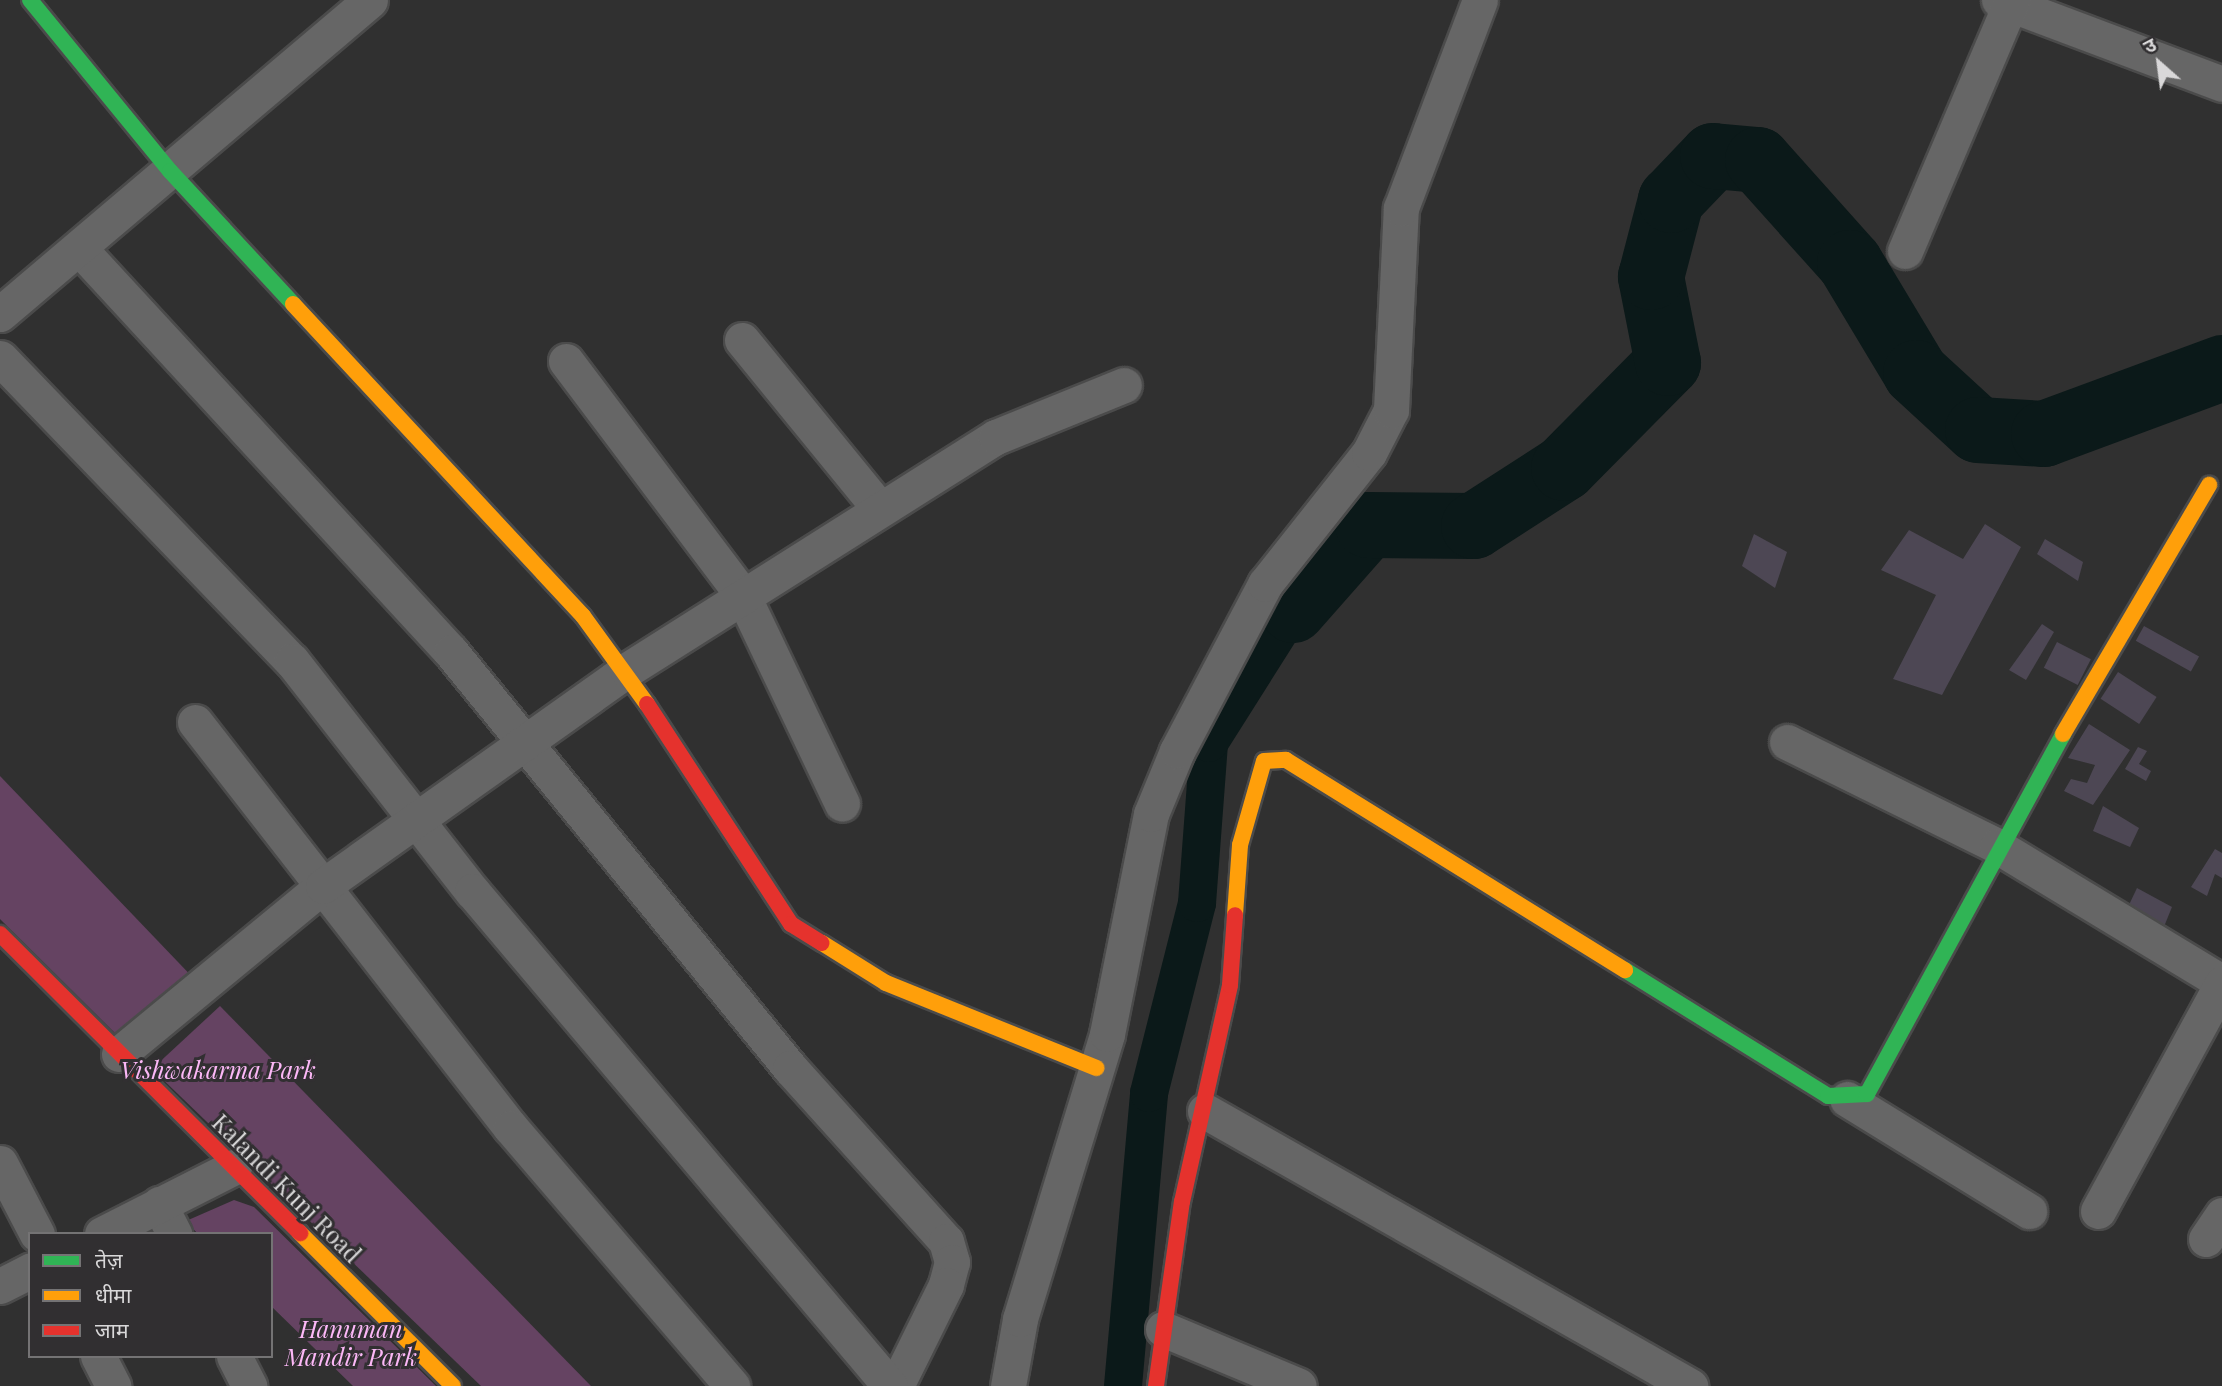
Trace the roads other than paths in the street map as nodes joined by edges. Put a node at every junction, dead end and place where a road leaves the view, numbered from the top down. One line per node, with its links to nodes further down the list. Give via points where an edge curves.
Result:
1 (30, 0): 6 (street)
2 (370, 0): 6 (street)
3 (1480, 0): 28 (street, via 1401,208 1391,410 1369,453 1265,584 1177,751 1151,814)
4 (2007, 2): 5 (street); 8 (street)
5 (2222, 84)
6 (170, 171): 7 (street); 17 (street)
7 (79, 248): 9 (street); 20 (street, via 451,652)
8 (1905, 251)
9 (0, 314)
10 (742, 340): 15 (street)
11 (0, 358): 22 (street, via 292,661)
12 (566, 361): 16 (street)
13 (1124, 385): 15 (street, via 996,437)
14 (2209, 485): 23 (street)
15 (879, 508): 16 (street)
16 (743, 596): 17 (street); 21 (street)
17 (627, 670): 20 (street); 28 (street, via 800,933 886,983)
18 (195, 722): 24 (street)
19 (1787, 742): 23 (street)
20 (527, 743): 22 (street); 48 (street, via 790,1068 946,1241 952,1262 946,1284)
21 (842, 804)
22 (417, 819): 24 (street); 47 (street)
23 (1997, 846): 26 (street); 29 (street, via 1879,1082 1867,1094)
24 (323, 886): 27 (street); 46 (street, via 510,1128)
25 (0, 934): 27 (street, Kalandi Kunj Road)
26 (2222, 983): 34 (street)
27 (119, 1054): 32 (street, Kalandi Kunj Road)
28 (1096, 1068): 49 (street, via 1020,1319)
29 (1847, 1099): 30 (street, via 1817,1089 1275,757 1256,775 1240,845 1230,985); 33 (street)
30 (1205, 1111): 40 (street); 52 (street)
31 (0, 1163): 36 (street)
32 (234, 1167): 35 (street); 45 (street, Kalandi Kunj Road)
33 (2029, 1211)
34 (2098, 1211)
35 (166, 1219): 37 (street)
36 (36, 1232)
37 (111, 1232)
38 (28, 1271): 39 (street)
39 (0, 1286)
40 (1163, 1329): 50 (street); 51 (street)
41 (99, 1358): 43 (street)
42 (235, 1358): 44 (street)
43 (113, 1386)
44 (249, 1386)
45 (453, 1386)
46 (733, 1386)
47 (890, 1386)
48 (897, 1386)
49 (1008, 1386)
50 (1156, 1386)
51 (1299, 1386)
52 (1690, 1386)

